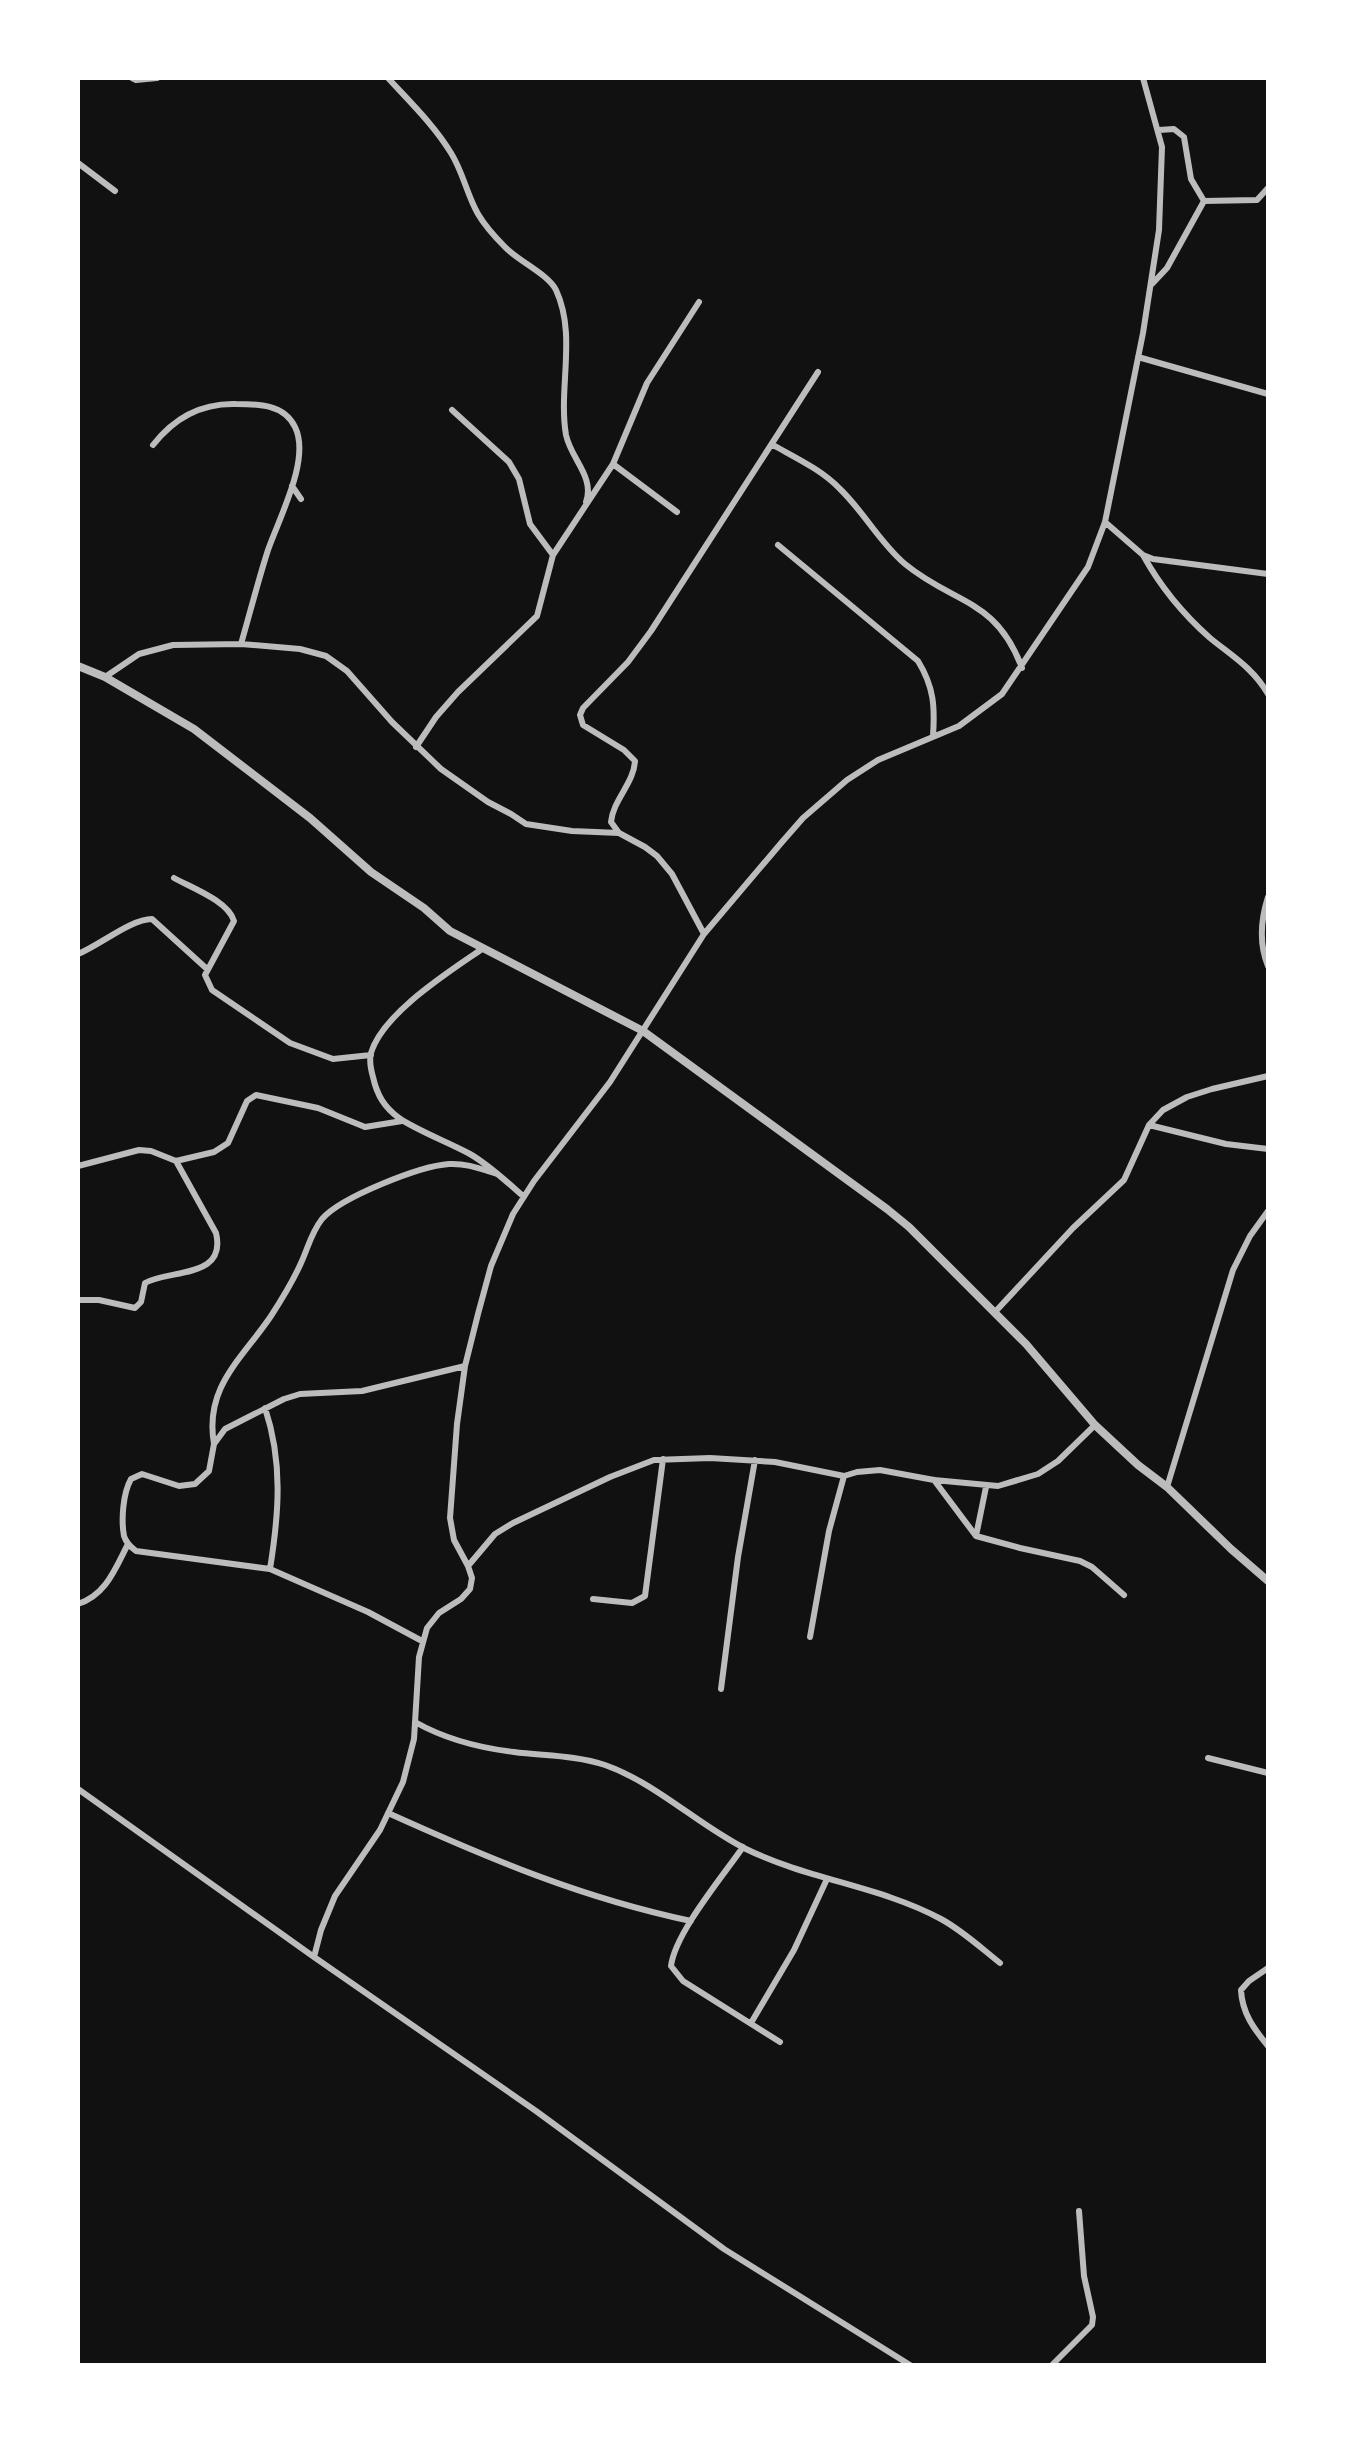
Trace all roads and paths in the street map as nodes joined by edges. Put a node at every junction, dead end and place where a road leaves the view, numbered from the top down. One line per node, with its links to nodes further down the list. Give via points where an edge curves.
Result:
1 (132, 78): 2 (street)
2 (157, 78)
3 (388, 78): 21 (street, via 452,154 488,229 555,287 565,339 566,434 589,486)
4 (1143, 78): 5 (street)
5 (1159, 130): 9 (street, via 1174,129 1184,137 1191,179); 10 (street, via 1163,189)
6 (78, 163): 8 (street)
7 (1268, 188): 9 (street, via 1257,200)
8 (115, 191)
9 (1204, 201): 10 (street, via 1167,268)
10 (1152, 284): 12 (street)
11 (699, 302): 18 (street, via 647,383)
12 (1138, 357): 14 (street); 23 (street)
13 (818, 372): 17 (street)
14 (1268, 394)
15 (452, 410): 25 (street, via 509,462 519,479 530,524)
16 (153, 445): 19 (street, via 167,427 210,404 258,404 280,410 290,418 299,440)
17 (773, 445): 30 (street, via 838,486 907,565 991,617 1010,639); 37 (street, via 651,631 580,715 583,725 635,761 611,816)
18 (613, 464): 21 (street); 22 (street)
19 (292, 486): 20 (street); 28 (street)
20 (301, 499)
21 (584, 510): 25 (street)
22 (677, 512)
23 (1105, 522): 26 (street); 30 (street, via 1088,567)
24 (778, 545): 35 (street, via 918,661 935,698)
25 (553, 555): 36 (street, via 537,616 458,692)
26 (1143, 555): 27 (street); 34 (street, via 1169,595 1247,666)
27 (1268, 574)
28 (241, 644): 33 (street, via 150,650); 36 (street, via 300,649 336,662)
29 (78, 666): 31 (street)
30 (1022, 668): 35 (street, via 984,710)
31 (91, 672): 32 (street); 33 (street)
32 (78, 673)
33 (105, 677): 41 (street, via 194,729 371,872)
34 (1268, 694)
35 (933, 736): 40 (street, via 878,760 825,798)
36 (416, 747): 37 (street, via 466,788 526,824)
37 (619, 833): 40 (street, via 657,856)
38 (174, 878): 44 (street, via 233,916)
39 (1268, 897): 43 (street, via 1262,947)
40 (704, 934): 45 (street)
41 (482, 949): 45 (street); 46 (street, via 406,1007 378,1038)
42 (78, 954): 44 (street, via 134,923 152,919)
43 (1268, 966)
44 (207, 969): 46 (street, via 212,990 290,1043 333,1059)
45 (643, 1031): 54 (street, via 593,1107); 57 (street, via 887,1209)
46 (371, 1055): 48 (street, via 378,1095)
47 (1268, 1076): 49 (street, via 1187,1097)
48 (402, 1121): 51 (street, via 365,1127 318,1108 256,1095 247,1101 228,1143); 53 (street, via 473,1156)
49 (1149, 1125): 50 (street); 57 (street, via 1124,1180)
50 (1268, 1149)
51 (176, 1161): 52 (street, via 139,1150); 56 (street, via 216,1233 215,1255 193,1271 145,1283 135,1308)
52 (78, 1166)
53 (497, 1174): 54 (street); 61 (street, via 464,1165 431,1167 334,1207 312,1235 271,1316 224,1379 210,1423)
54 (523, 1196): 58 (street, via 491,1266)
55 (1268, 1211): 67 (street, via 1233,1270)
56 (78, 1300)
57 (995, 1312): 60 (street)
58 (465, 1366): 59 (street, via 362,1391 300,1394); 70 (street, via 450,1518)
59 (265, 1408): 61 (street, via 233,1423); 71 (street, via 274,1433 279,1486)
60 (1095, 1425): 66 (street, via 1038,1474); 67 (street)
61 (214, 1444): 69 (street, via 209,1471 195,1484 179,1486 142,1474 131,1479 125,1494)
62 (663, 1459): 63 (street); 70 (street, via 633,1467 513,1523 495,1534); 74 (street, via 645,1596 632,1603)
63 (755, 1460): 64 (street); 78 (street)
64 (844, 1476): 65 (street, via 880,1470); 76 (street)
65 (934, 1480): 66 (street); 68 (street)
66 (986, 1487): 68 (street)
67 (1167, 1487): 72 (street)
68 (976, 1536): 73 (street, via 1080,1561)
69 (128, 1544): 71 (street, via 145,1554); 75 (street, via 103,1590)
70 (468, 1566): 77 (street, via 472,1578 467,1595 434,1619)
71 (270, 1569): 77 (street)
72 (1268, 1581)
73 (1124, 1595)
74 (593, 1599)
75 (78, 1604)
76 (810, 1637)
77 (422, 1641): 79 (street)
78 (721, 1689)
79 (415, 1722): 83 (street, via 411,1758); 84 (street, via 459,1741 607,1766)
80 (1208, 1758): 81 (street)
81 (1268, 1773)
82 (78, 1789): 87 (street)
83 (388, 1813): 86 (street, via 552,1884); 87 (street, via 335,1896)
84 (743, 1847): 85 (street); 86 (street)
85 (827, 1879): 88 (street, via 920,1909 961,1931); 90 (street)
86 (691, 1921): 90 (street, via 671,1966 683,1981)
87 (314, 1957): 94 (street, via 724,2249)
88 (1000, 1963)
89 (1268, 1968): 92 (street, via 1241,1990 1244,2010)
90 (751, 2023): 91 (street)
91 (780, 2042)
92 (1268, 2046)
93 (1079, 2211): 95 (street, via 1092,2325)
94 (910, 2365)
95 (1052, 2365)

